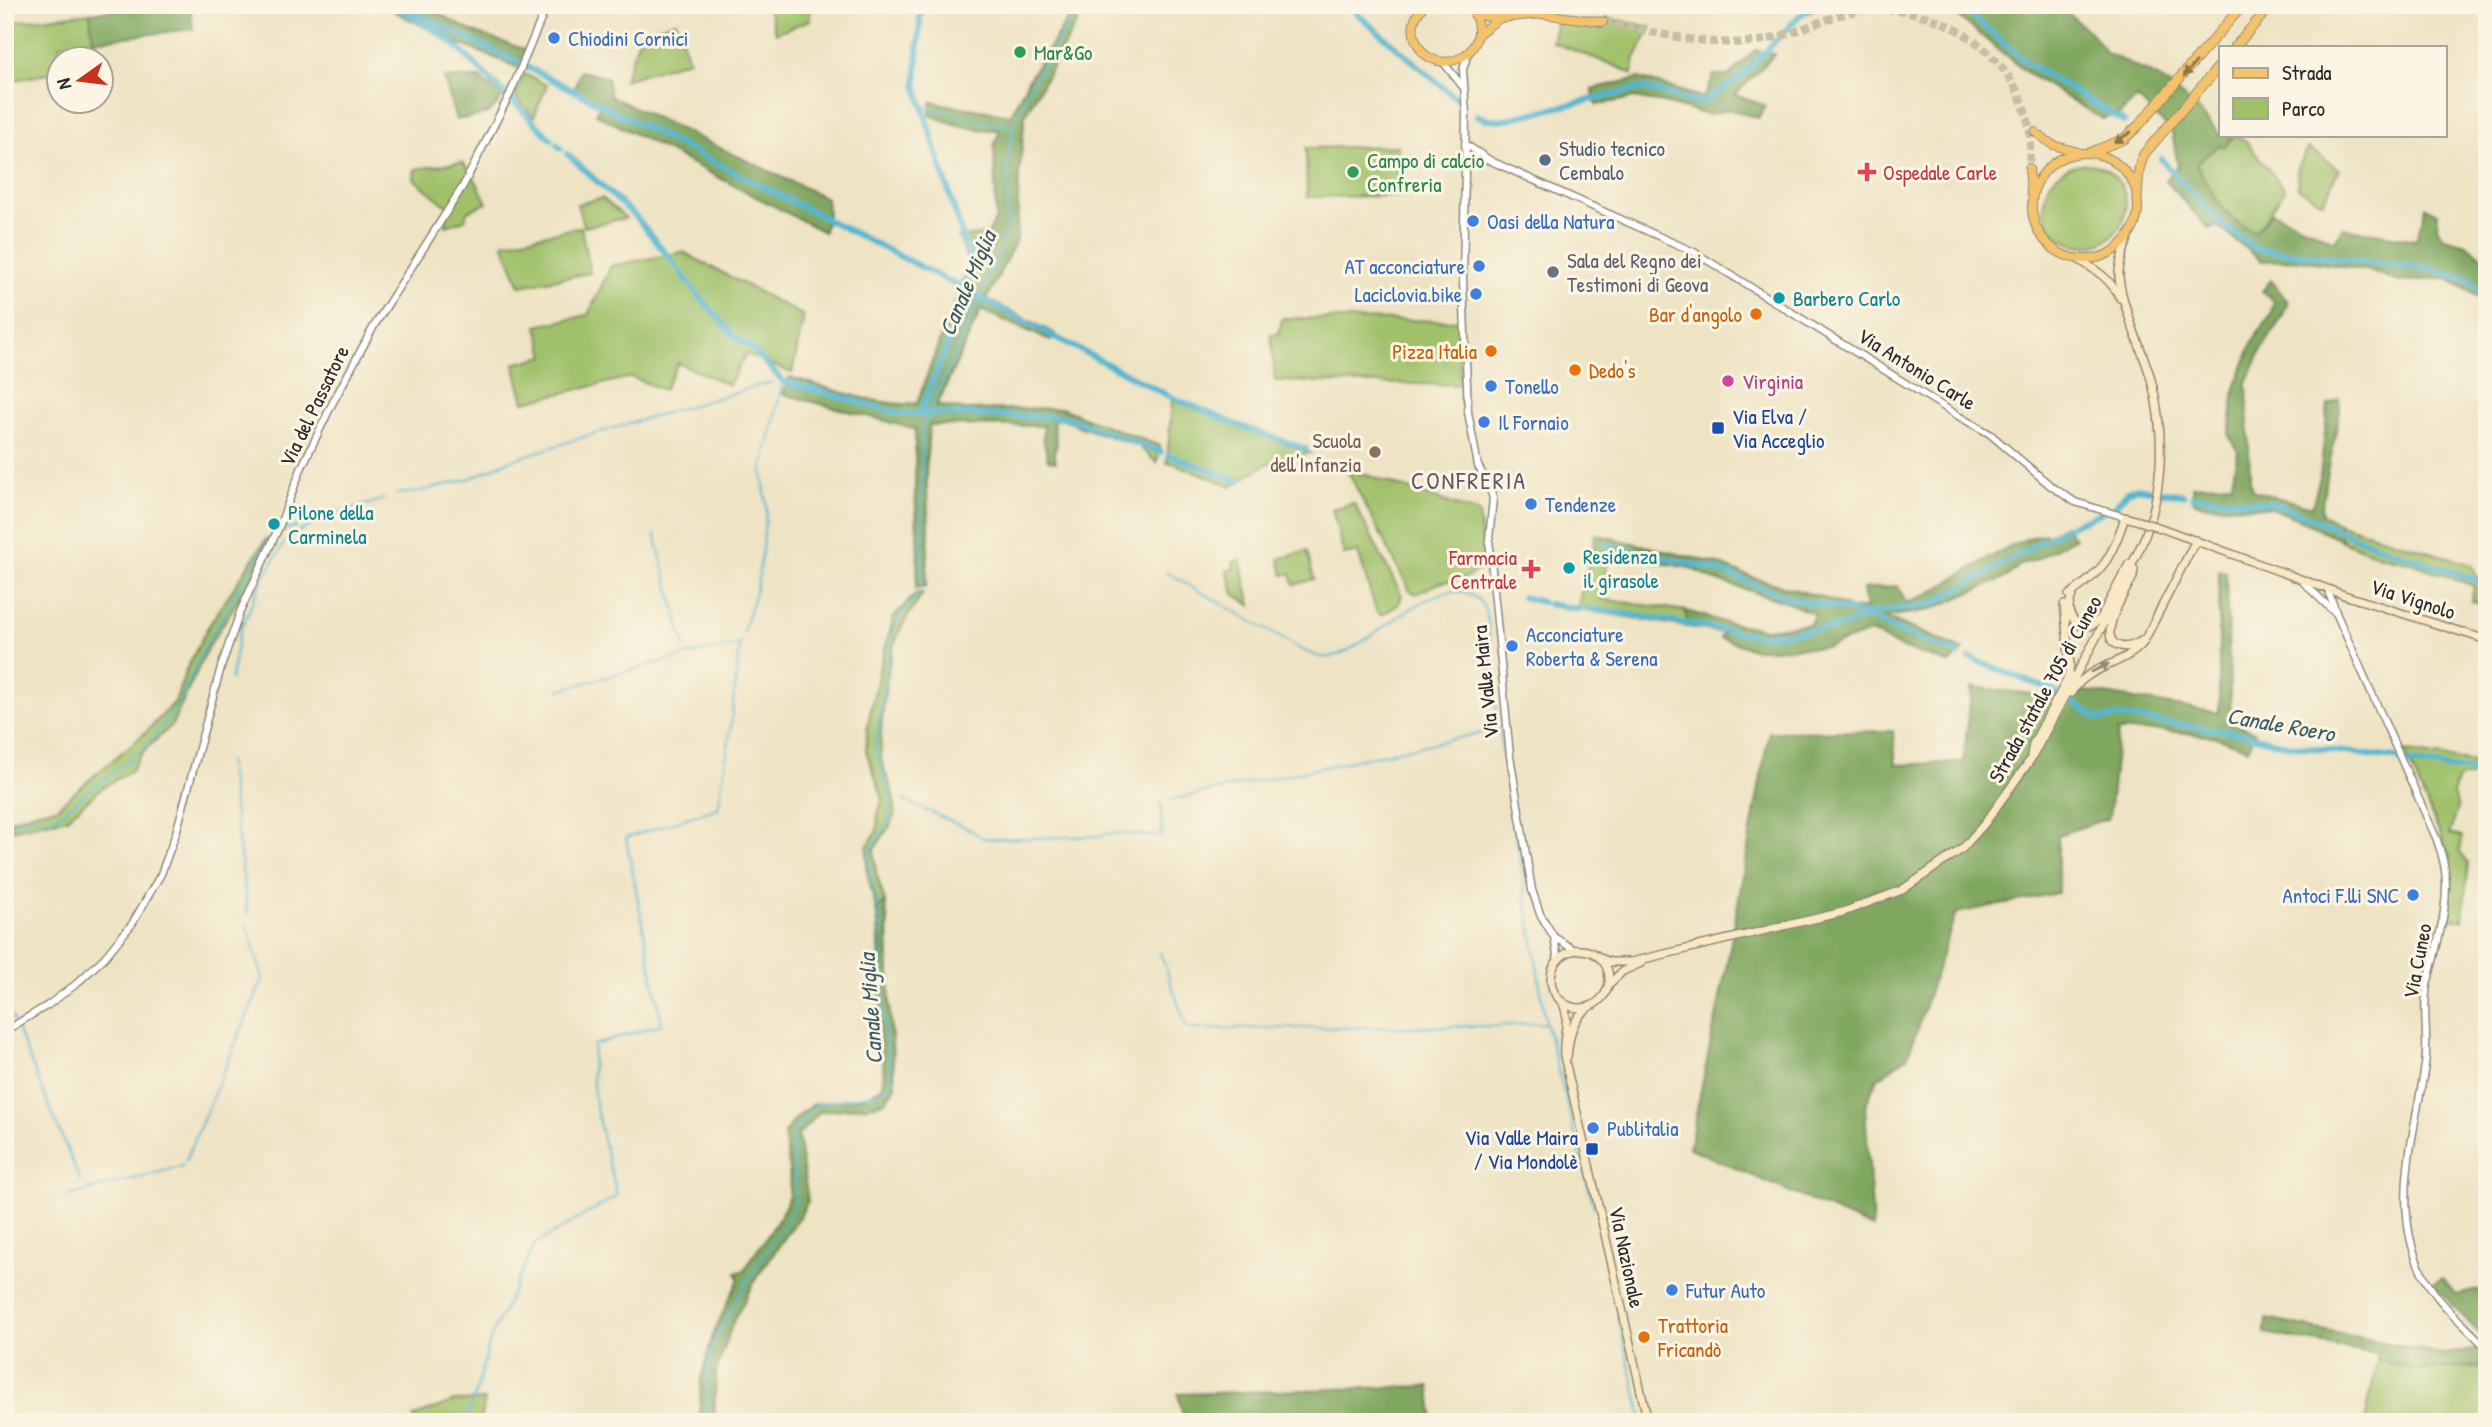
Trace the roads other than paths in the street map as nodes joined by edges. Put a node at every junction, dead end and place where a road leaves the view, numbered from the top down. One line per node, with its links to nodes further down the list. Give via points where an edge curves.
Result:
1 (547, 5): 50 (street, Via del Passatore, via 510,94 463,186 374,326 301,469 240,612 161,874 132,924 104,958 48,1005)
2 (1415, 5): 8 (main road)
3 (1424, 5): 8 (main road)
4 (1468, 5): 7 (main road)
5 (2243, 5): 19 (highway, one-way to 19, via 2124,139)
6 (2271, 5): 12 (highway)
7 (1475, 15): 9 (main road); 11 (main road)
8 (1416, 16): 14 (main road, via 1417,44 1428,56)
9 (1500, 19): 10 (main road, via 1543,14); 11 (main road)
10 (1603, 22)
11 (1478, 34): 13 (main road)
12 (2236, 46)
13 (1468, 53): 14 (main road); 16 (street, Via Valle Maira)
14 (1443, 62): 16 (street)
15 (2219, 66): 23 (highway, via 2148,148 2141,161)
16 (1463, 87): 18 (street, Via Valle Maira)
17 (2035, 132): 19 (main road, via 2053,145)
18 (1465, 144): 20 (street, Via Valle Maira); 21 (street, Via Antonio Carle)
19 (2085, 153): 23 (main road, via 2106,157 2120,166); 24 (main road, via 2053,163 2042,173)
20 (1465, 155): 21 (street, Via Antonio Carle); 42 (street, Via Valle Maira, via 1468,412 1476,460 1493,498 1489,539 1510,756 1532,890)
21 (1491, 161): 28 (street, Via Antonio Carle, via 1694,252 1990,433 2075,502)
22 (2029, 168): 24 (main road)
23 (2137, 196): 25 (main road)
24 (2032, 201): 26 (main road, via 2032,216 2046,243)
25 (2131, 231): 26 (main road, via 2109,253); 27 (main road, via 2119,269)
26 (2078, 258): 27 (main road, via 2111,282)
27 (2129, 315): 30 (main road, via 2151,381 2161,442 2159,478)
28 (2125, 517): 29 (main road, Via Antonio Carle, bridge); 34 (main road, via 2106,563)
29 (2196, 540): 32 (main road, Via Antonio Carle); 39 (main road)
30 (2139, 550): 31 (main road, Strada statale 705 di Cuneo); 34 (main road, via 2100,619 2091,626 2079,625 2068,612)
31 (2136, 559): 39 (main road, via 2109,634 2121,647 2136,645); 41 (main road, Strada statale 705 di Cuneo)
32 (2301, 579): 33 (main road, Via Antonio Carle); 36 (street, Via Cuneo)
33 (2328, 590): 35 (main road, Via Vignolo); 36 (street); 37 (street, Via Cuneo)
34 (2073, 593): 41 (main road, via 2066,597 2063,608 2068,678 2033,744)
35 (2344, 595): 37 (street); 40 (main road, Via Vignolo)
36 (2325, 601): 38 (street, Via Cuneo)
37 (2334, 607): 38 (street, Via Cuneo)
38 (2337, 615): 52 (street, Via Cuneo, via 2437,840 2445,870 2442,920 2425,998 2425,1062 2406,1180 2406,1215 2410,1243 2432,1291)
39 (2147, 636): 41 (main road, one-way to 39, via 2081,680 2138,649)
40 (2487, 640)
41 (2031, 759): 44 (main road, Strada statale 705 di Cuneo, via 1962,849 1902,890 1843,912)
42 (1554, 937): 43 (street); 46 (street, Via Valle Maira)
43 (1582, 950): 45 (main road); 46 (main road)
44 (1662, 956): 45 (main road, Strada statale 705 di Cuneo, via 1621,962); 47 (main road, Strada statale 705 di Cuneo, via 1623,971)
45 (1600, 958): 47 (main road)
46 (1558, 961): 48 (main road, via 1552,987)
47 (1609, 984): 49 (main road)
48 (1563, 1003): 49 (main road, via 1580,1009); 51 (main road, via 1567,1013)
49 (1597, 1003): 51 (main road, via 1576,1020)
50 (5, 1031)
51 (1566, 1065): 53 (main road, Via Nazionale)
52 (2487, 1349)
53 (1648, 1422)

